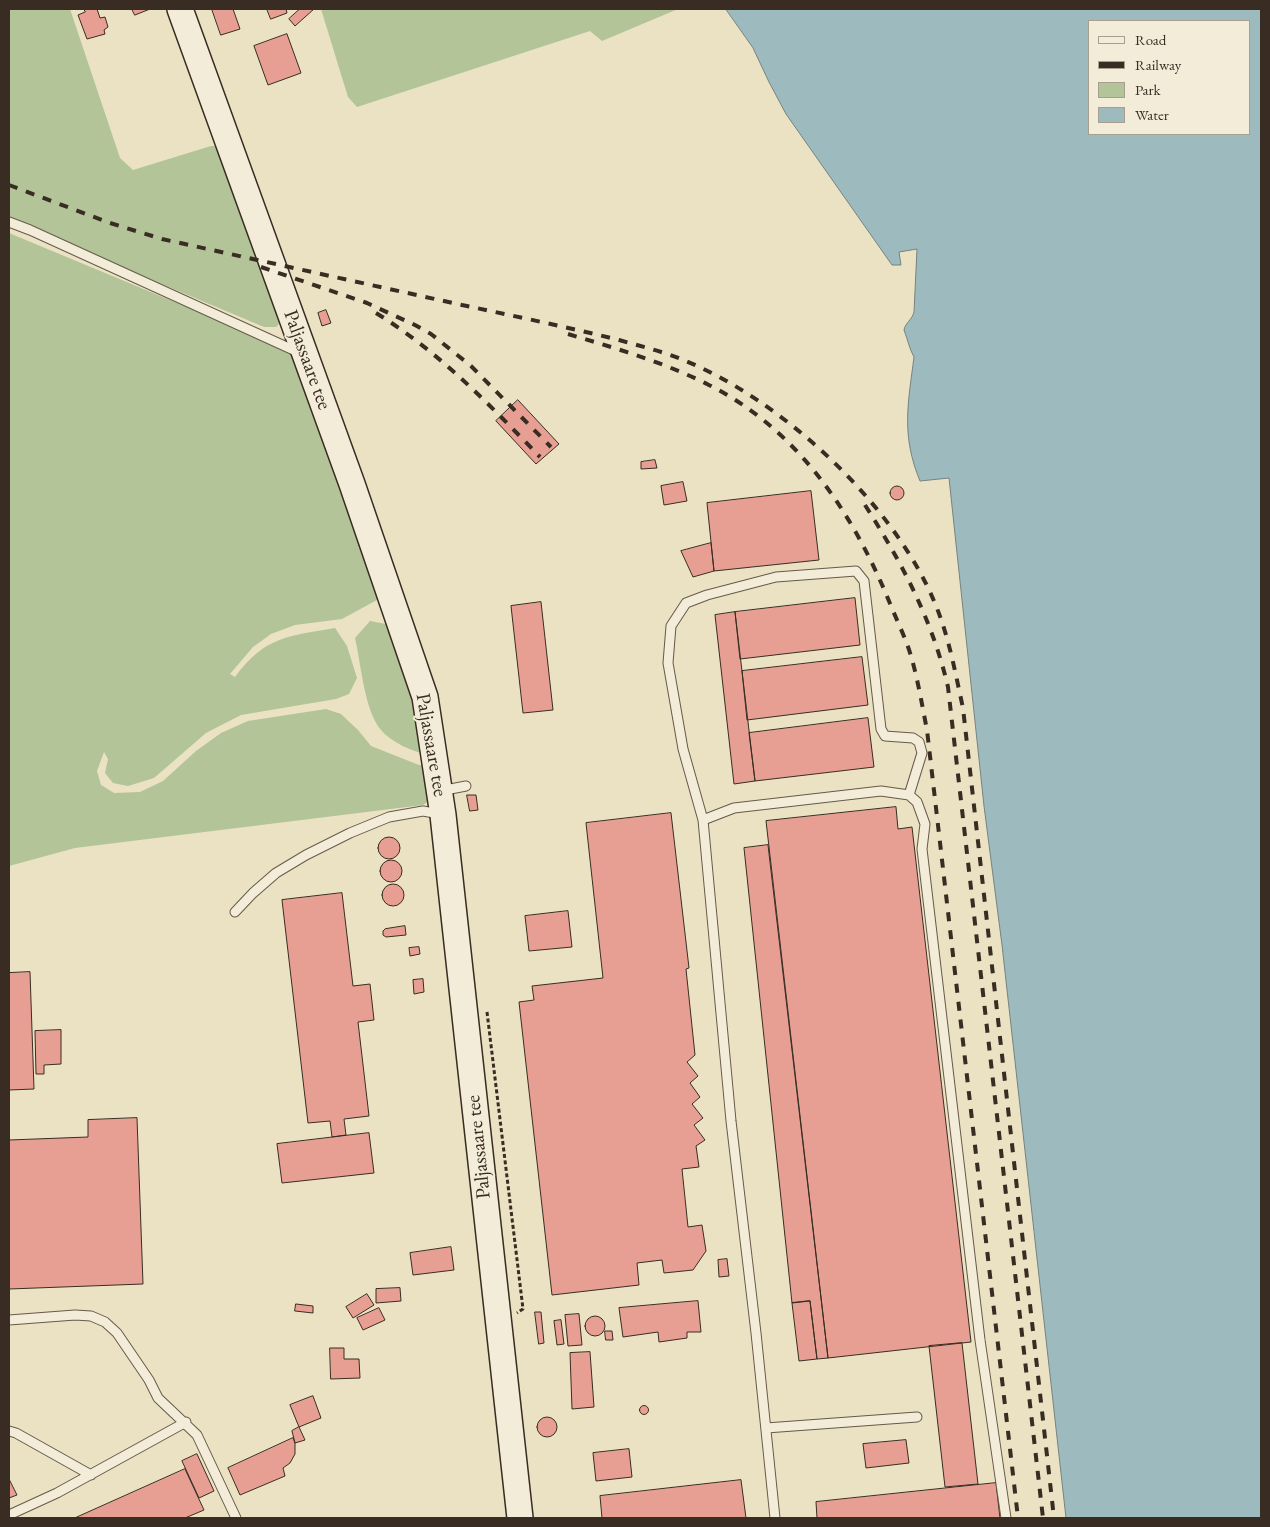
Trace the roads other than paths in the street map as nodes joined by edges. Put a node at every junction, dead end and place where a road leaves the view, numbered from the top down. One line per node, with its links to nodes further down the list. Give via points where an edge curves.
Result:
1 (180, 9): 3 (street, Paljassaare tee)
2 (9, 222): 3 (lane)
3 (304, 355): 6 (street, Paljassaare tee, via 426,697)
4 (466, 786): 6 (lane)
5 (909, 795): 7 (lane, via 881,791 734,808); 7 (lane, via 922,754 919,742 913,738 885,736 881,729 864,581 856,571 776,577 686,603 670,626 668,663 683,749); 19 (lane, via 917,802 925,824 924,868 980,1340)
6 (441, 803): 8 (lane, via 423,811 389,816 306,855 276,874); 17 (street, Paljassaare tee)
7 (703, 820): 12 (lane, via 731,1121)
8 (235, 912)
9 (9, 1320): 11 (lane, via 75,1314 105,1322 117,1333 158,1398)
10 (917, 1417): 12 (lane)
11 (186, 1422): 14 (lane); 16 (lane, via 197,1434)
12 (766, 1428): 18 (lane)
13 (9, 1431): 14 (lane)
14 (90, 1475): 15 (lane)
15 (9, 1515)
16 (236, 1518)
17 (520, 1518)
18 (775, 1518)
19 (1006, 1518)

